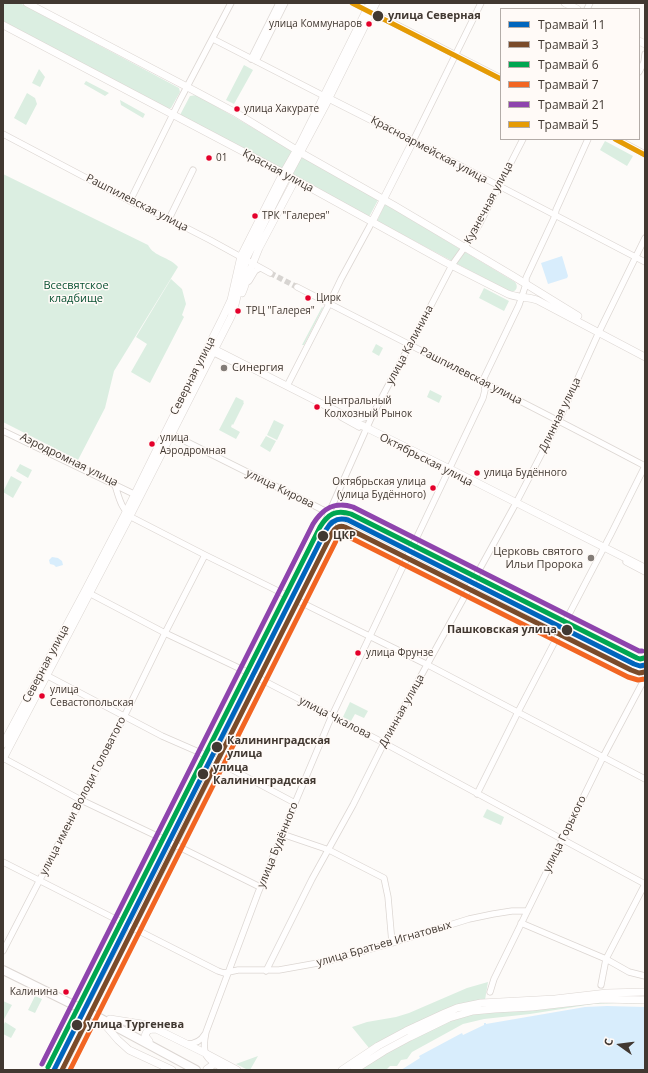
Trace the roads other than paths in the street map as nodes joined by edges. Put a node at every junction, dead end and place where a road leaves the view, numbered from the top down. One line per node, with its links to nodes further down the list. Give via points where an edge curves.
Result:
1 (27, 3): 18 (main road, Красная улица)
2 (231, 3): 12 (street)
3 (280, 3): 15 (street)
4 (285, 3): 15 (street)
5 (355, 3): 9 (street)
6 (376, 3): 9 (main road, Северная улица)
7 (481, 3): 13 (street)
8 (565, 3): 10 (main road)
9 (370, 8): 13 (street); 19 (main road, Северная улица)
10 (575, 8)
11 (3, 25): 20 (main road, Красная улица)
12 (213, 39): 15 (street, Красноармейская улица); 18 (street)
13 (456, 54): 17 (street); 25 (street)
14 (645, 54): 16 (street)
15 (253, 60): 19 (street, Красноармейская улица)
16 (640, 70)
17 (500, 77)
18 (187, 87): 20 (street); 26 (main road, Красная улица)
19 (326, 97): 25 (main road, Красноармейская улица); 26 (main road, Северная улица)
20 (173, 115): 29 (main road, Красная улица); 33 (street)
21 (3, 134): 33 (street, Рашпилевская улица)
22 (522, 140): 31 (street, Кузнечная улица)
23 (588, 140): 34 (street, улица Будённого)
24 (619, 140): 27 (street)
25 (413, 142): 31 (street, Красноармейская улица); 32 (main road)
26 (298, 151): 29 (main road, Северная улица); 32 (main road, Красная улица)
27 (645, 154)
28 (193, 170): 35 (street)
29 (285, 175): 30 (main road, Красная улица); 40 (main road, Северная улица)
30 (295, 180): 36 (main road, Красная улица); 42 (main road, Северная улица)
31 (499, 187): 34 (street, Красноармейская улица); 38 (street, Кузнечная улица)
32 (383, 199): 36 (main road); 38 (main road, Красная улица)
33 (130, 201): 35 (street, Рашпилевская улица)
34 (555, 216): 39 (street, Красноармейская улица); 46 (street, улица Будённого, via 526,278)
35 (169, 219): 40 (street, Рашпилевская улица)
36 (372, 222): 43 (main road, Красная улица); 50 (street)
37 (645, 238): 39 (street, Длинная улица)
38 (465, 248): 43 (street, Кузнечная улица); 46 (main road, Красная улица)
39 (635, 257): 41 (street, Красноармейская улица); 53 (street, Длинная улица)
40 (243, 258): 42 (street, Рашпилевская улица); 51 (main road, Северная улица); 55 (main road, Северная улица, via 231,300)
41 (645, 262)
42 (253, 263): 44 (street, Рашпилевская улица); 48 (main road, Северная улица)
43 (452, 265): 49 (main road, Красная улица, via 508,294); 54 (street, улица Калинина)
44 (260, 268): 45 (street, Рашпилевская улица); 48 (street, Северная улица, via 254,272)
45 (270, 273)
46 (526, 284): 49 (street, улица Будённого); 52 (main road, Красная улица)
47 (297, 287): 50 (street, Рашпилевская улица)
48 (244, 288): 51 (main road, Северная улица)
49 (522, 298): 52 (main road, Красная улица, via 532,298); 58 (street, улица Будённого)
50 (329, 304): 54 (street, Рашпилевская улица); 59 (street)
51 (235, 305): 55 (main road, Северная улица, via 231,317)
52 (558, 307): 53 (main road, Красная улица)
53 (600, 331): 56 (main road, Красная улица); 57 (main road, Красная улица); 62 (street, Длинная улица)
54 (410, 345): 58 (street, Рашпилевская улица); 60 (street, улица Калинина)
55 (210, 349): 59 (main road, Октябрьская улица); 64 (street, Октябрьская улица); 66 (main road, Северная улица); 70 (main road, Северная улица)
56 (645, 354)
57 (645, 357)
58 (484, 383): 62 (street, Рашпилевская улица); 68 (street, улица Будённого, via 483,398)
59 (287, 386): 61 (main road, Октябрьская улица)
60 (372, 416): 61 (street); 64 (street, улица Калинина)
61 (354, 420): 64 (main road, Октябрьская улица)
62 (559, 420): 67 (street, Рашпилевская улица); 71 (street, Длинная улица)
63 (3, 428): 70 (street, Аэродромная улица)
64 (366, 429): 68 (main road, Октябрьская улица); 72 (street, улица Калинина)
65 (3, 431): 69 (street, Аэродромная улица)
66 (171, 434): 70 (main road, Северная улица); 72 (street, улица Кирова)
67 (645, 466): 76 (street)
68 (449, 470): 71 (main road, Октябрьская улица); 77 (street, улица Будённого)
69 (115, 485): 70 (street, Аэродромная улица); 73 (street, Аэродромная улица, via 121,504)
70 (137, 494): 73 (main road, Северная улица)
71 (515, 504): 76 (main road, Октябрьская улица); 81 (street, Длинная улица)
72 (329, 512): 74 (street, улица Кирова); 75 (street, via 333,521); 83 (street, улица Калинина)
73 (128, 514): 78 (street); 82 (main road, Северная улица)
74 (347, 520): 75 (street, via 341,520); 77 (street, улица Кирова)
75 (332, 528): 84 (street)
76 (603, 549): 79 (main road, Октябрьская улица); 80 (street, Октябрьская улица); 85 (street)
77 (410, 552): 81 (street, улица Кирова); 87 (street, улица Будённого)
78 (205, 555): 83 (street); 86 (street, улица имени Володи Головатого)
79 (645, 568)
80 (645, 572)
81 (472, 584): 85 (street, улица Кирова); 88 (street, Длинная улица)
82 (87, 592): 86 (street, улица Чкалова); 89 (main road, Северная улица)
83 (289, 596): 84 (street); 90 (street, улица Калинина)
84 (297, 600): 87 (street); 92 (street)
85 (561, 628): 91 (street, улица Кирова, via 639,668); 94 (street)
86 (165, 633): 90 (street, улица Чкалова); 97 (street, улица имени Володи Головатого)
87 (370, 636): 88 (street); 96 (street, улица Будённого)
88 (428, 665): 94 (street); 98 (street, Длинная улица)
89 (44, 674): 95 (main road, Северная улица); 97 (street)
90 (250, 674): 92 (street, улица Чкалова); 101 (street, улица Калинина)
91 (645, 674)
92 (258, 678): 96 (street, улица Чкалова); 103 (street)
93 (645, 678): 100 (street, улица Горького)
94 (518, 712): 100 (street); 105 (street)
95 (23, 714): 99 (main road, Северная улица); 102 (main road, Северная улица)
96 (332, 716): 98 (street, улица Чкалова); 107 (street, улица Будённого)
97 (124, 717): 101 (street); 106 (street, улица имени Володи Головатого)
98 (384, 743): 105 (street, улица Чкалова); 112 (street, Длинная улица)
99 (3, 744)
100 (603, 756): 104 (street); 110 (street, улица Горького)
101 (208, 757): 103 (street); 109 (street, улица Калинина)
102 (3, 758): 106 (street)
103 (217, 762): 107 (street); 111 (street)
104 (645, 779)
105 (478, 794): 110 (street, улица Чкалова)
106 (81, 800): 109 (street); 114 (street, улица имени Володи Головатого)
107 (295, 803): 108 (street, улица Будённого)
108 (282, 834): 112 (street); 116 (street, улица Будённого)
109 (166, 840): 111 (street); 119 (street, улица Калинина)
110 (562, 840): 115 (street, улица Чкалова); 117 (street, улица Горького)
111 (175, 845): 116 (street); 120 (street)
112 (329, 850): 121 (street, via 384,878); 126 (street, Длинная улица)
113 (3, 862): 114 (street, улица Братьев Игнатовых)
114 (40, 881): 119 (street, улица Братьев Игнатовых); 122 (street, улица имени Володи Головатого)
115 (645, 884): 123 (street)
116 (260, 887): 127 (street, улица Будённого)
117 (527, 911): 118 (street, улица Горького); 121 (street, улица Братьев Игнатовых, via 512,911 469,919)
118 (521, 922): 123 (street); 130 (street, улица Горького)
119 (125, 924): 120 (street, улица Братьев Игнатовых); 133 (street, улица Калинина)
120 (133, 928): 127 (street, улица Братьев Игнатовых, via 218,971); 134 (street)
121 (392, 943): 126 (street, улица Братьев Игнатовых, via 329,961)
122 (3, 951)
123 (606, 959): 128 (street, via 629,972); 129 (street)
124 (3, 966): 133 (highway)
125 (3, 970): 133 (highway)
126 (266, 971): 127 (street, улица Братьев Игнатовых)
127 (228, 972): 138 (street, улица Будённого)
128 (645, 976)
129 (601, 985)
130 (490, 992)
131 (645, 992): 153 (main road, via 600,993 555,1000 464,1006 406,1031)
132 (645, 1000): 154 (main road, via 602,999 473,1011 449,1018 410,1037)
133 (81, 1006): 134 (highway); 147 (main road, улица Калинина)
134 (89, 1011): 135 (highway); 136 (highway); 148 (main road)
135 (99, 1018): 139 (highway); 142 (main road)
136 (110, 1019): 137 (main road, via 143,1023); 140 (highway)
137 (158, 1030): 140 (main road, via 148,1030 146,1036); 141 (main road)
138 (206, 1032): 141 (street, via 199,1041); 143 (street, улица Будённого)
139 (130, 1036): 142 (main road, via 123,1038); 144 (highway)
140 (149, 1041): 144 (highway, via 168,1050)
141 (186, 1044): 143 (main road)
142 (125, 1048): 149 (main road)
143 (205, 1053): 145 (street); 146 (main road); 151 (main road, via 208,1061)
144 (174, 1058): 150 (highway)
145 (214, 1064): 146 (main road); 151 (main road)
146 (224, 1067): 152 (main road)
147 (50, 1070)
148 (61, 1070)
149 (172, 1070)
150 (196, 1070)
151 (207, 1070)
152 (237, 1070)
153 (342, 1070)
154 (354, 1070)

